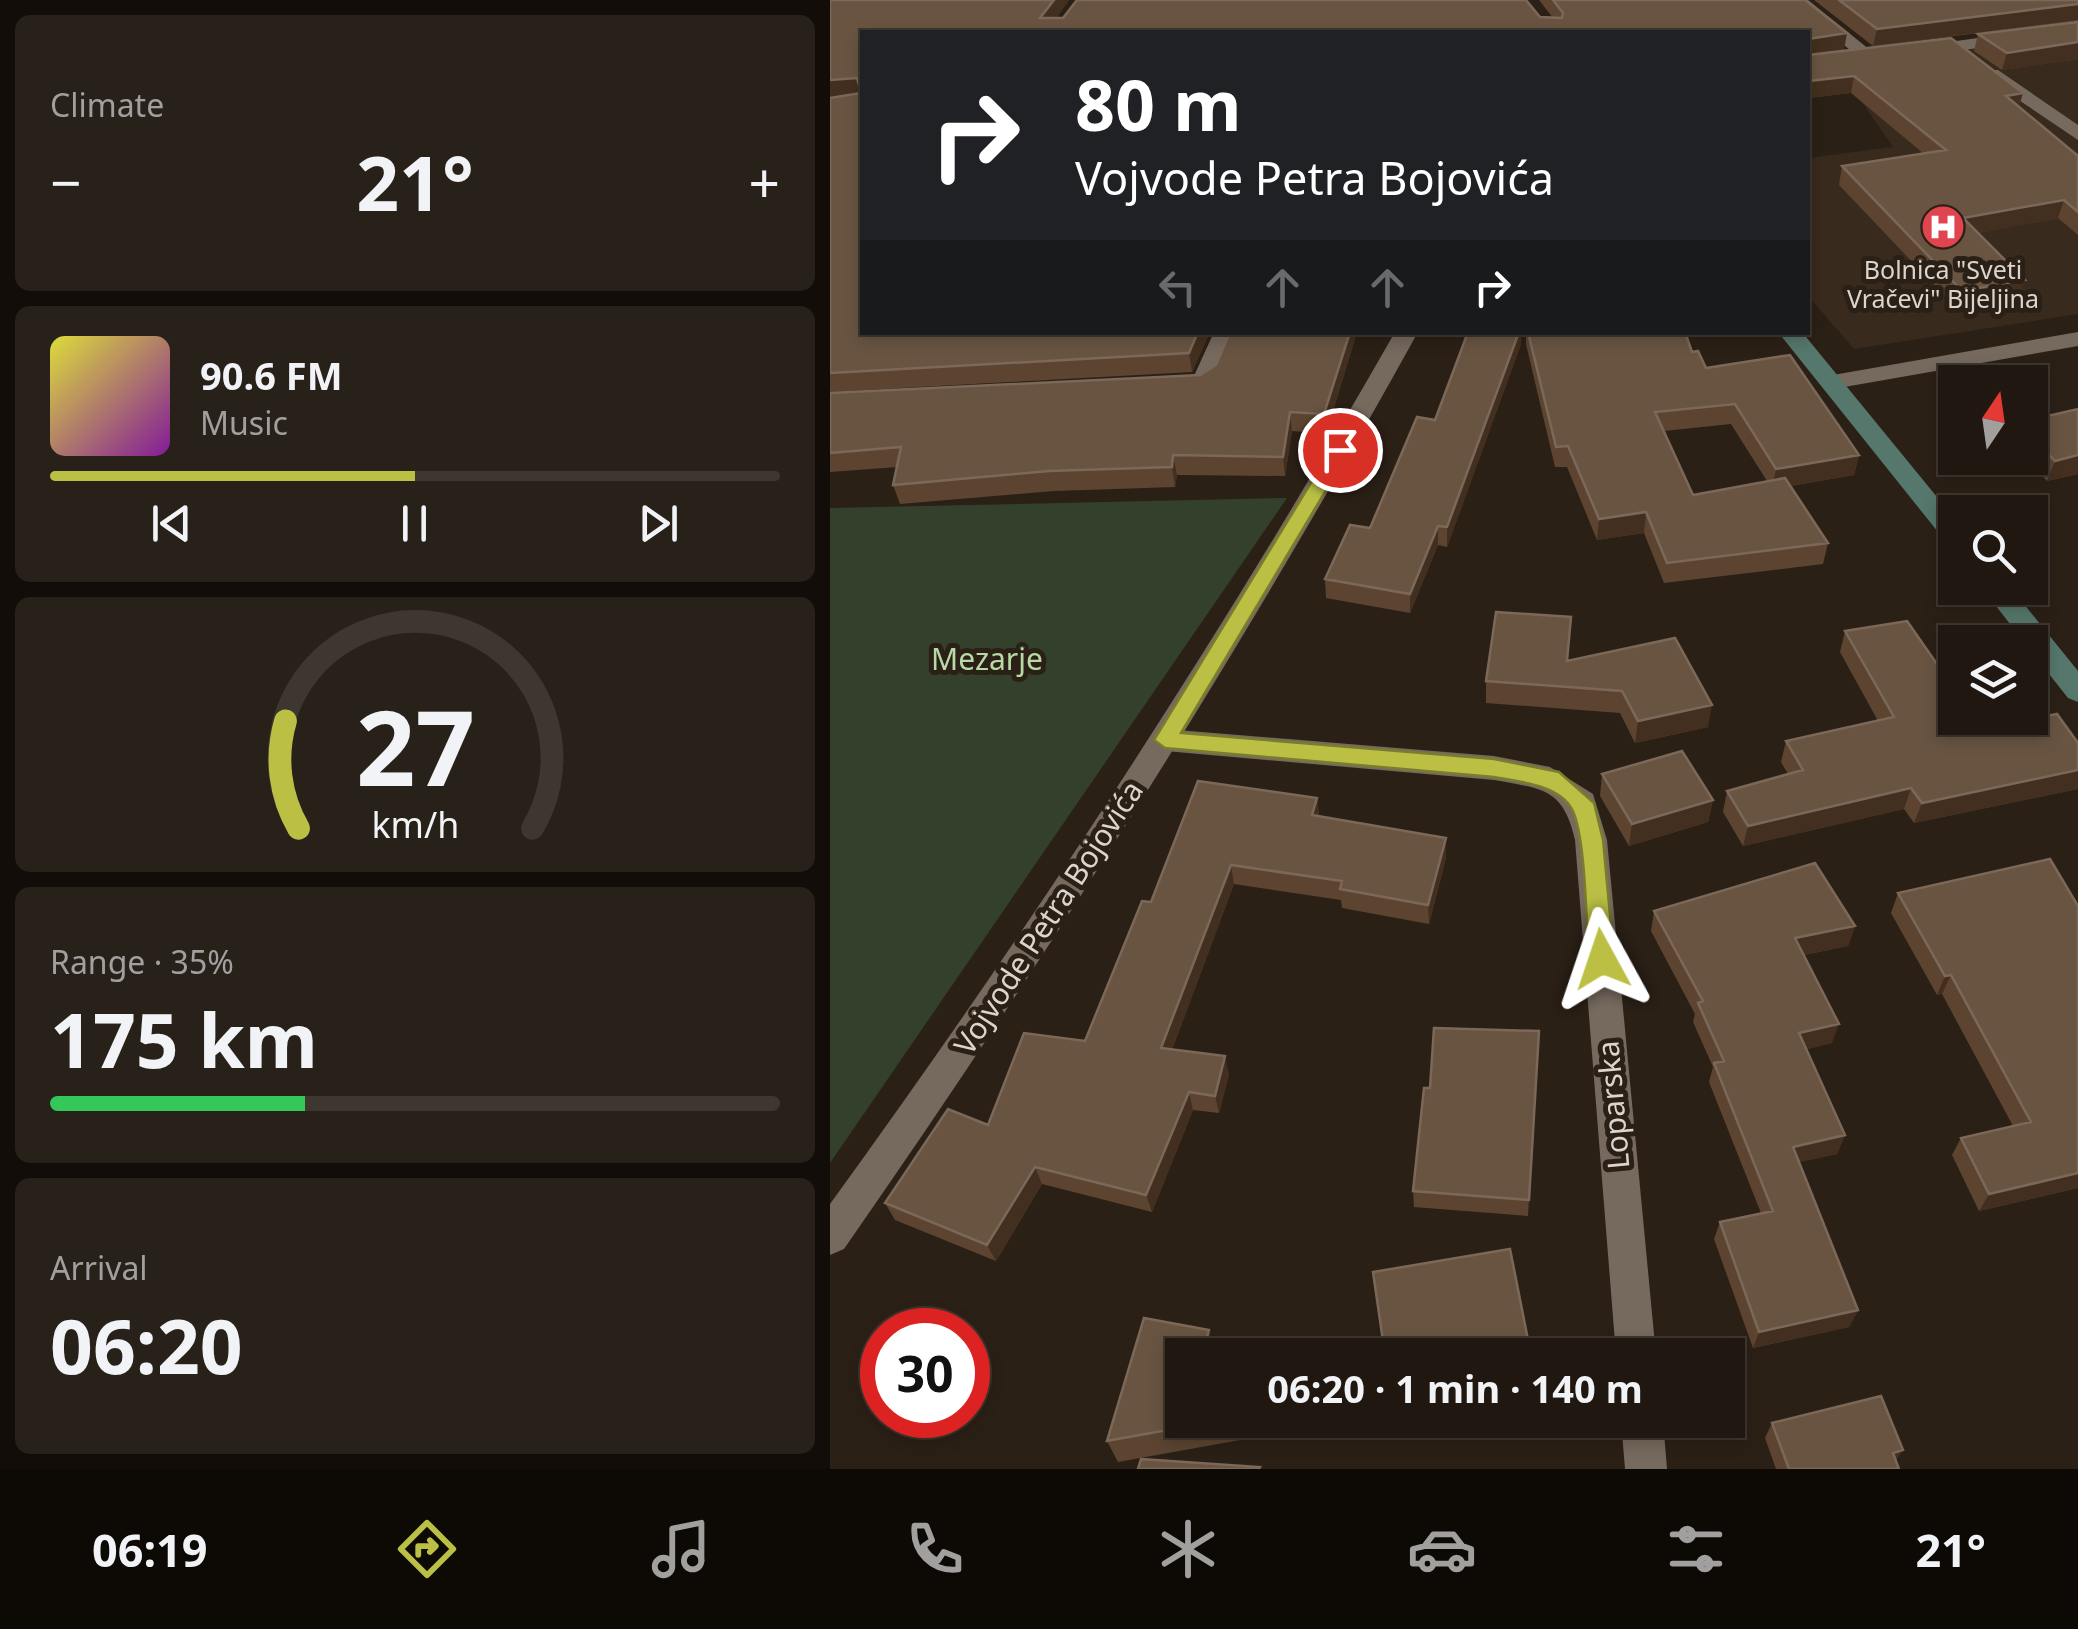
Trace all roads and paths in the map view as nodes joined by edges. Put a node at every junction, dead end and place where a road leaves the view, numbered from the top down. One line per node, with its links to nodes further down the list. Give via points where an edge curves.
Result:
1 (1797, 0): 4 (street)
2 (2078, 29): 3 (street)
3 (1952, 46): 4 (street); 6 (street)
4 (1887, 55): 5 (street)
5 (1839, 61)
6 (2078, 134)
7 (1225, 335): 12 (street, via 1204,383)
8 (1406, 335): 16 (street, Vojvode Petra Bojovića)
9 (1792, 335): 11 (main road)
10 (2078, 339): 11 (street)
11 (1833, 382): 13 (main road)
12 (1144, 386)
13 (1938, 515)
14 (2010, 605): 15 (main road)
15 (2078, 691)
16 (1165, 740): 17 (street, Vojvode Petra Bojovića, via 961,1055); 18 (street, Loparska, via 1494,768 1550,779 1582,803 1591,840)
17 (830, 1236)
18 (1635, 1338)
19 (1643, 1438): 20 (street)
20 (1646, 1469)

